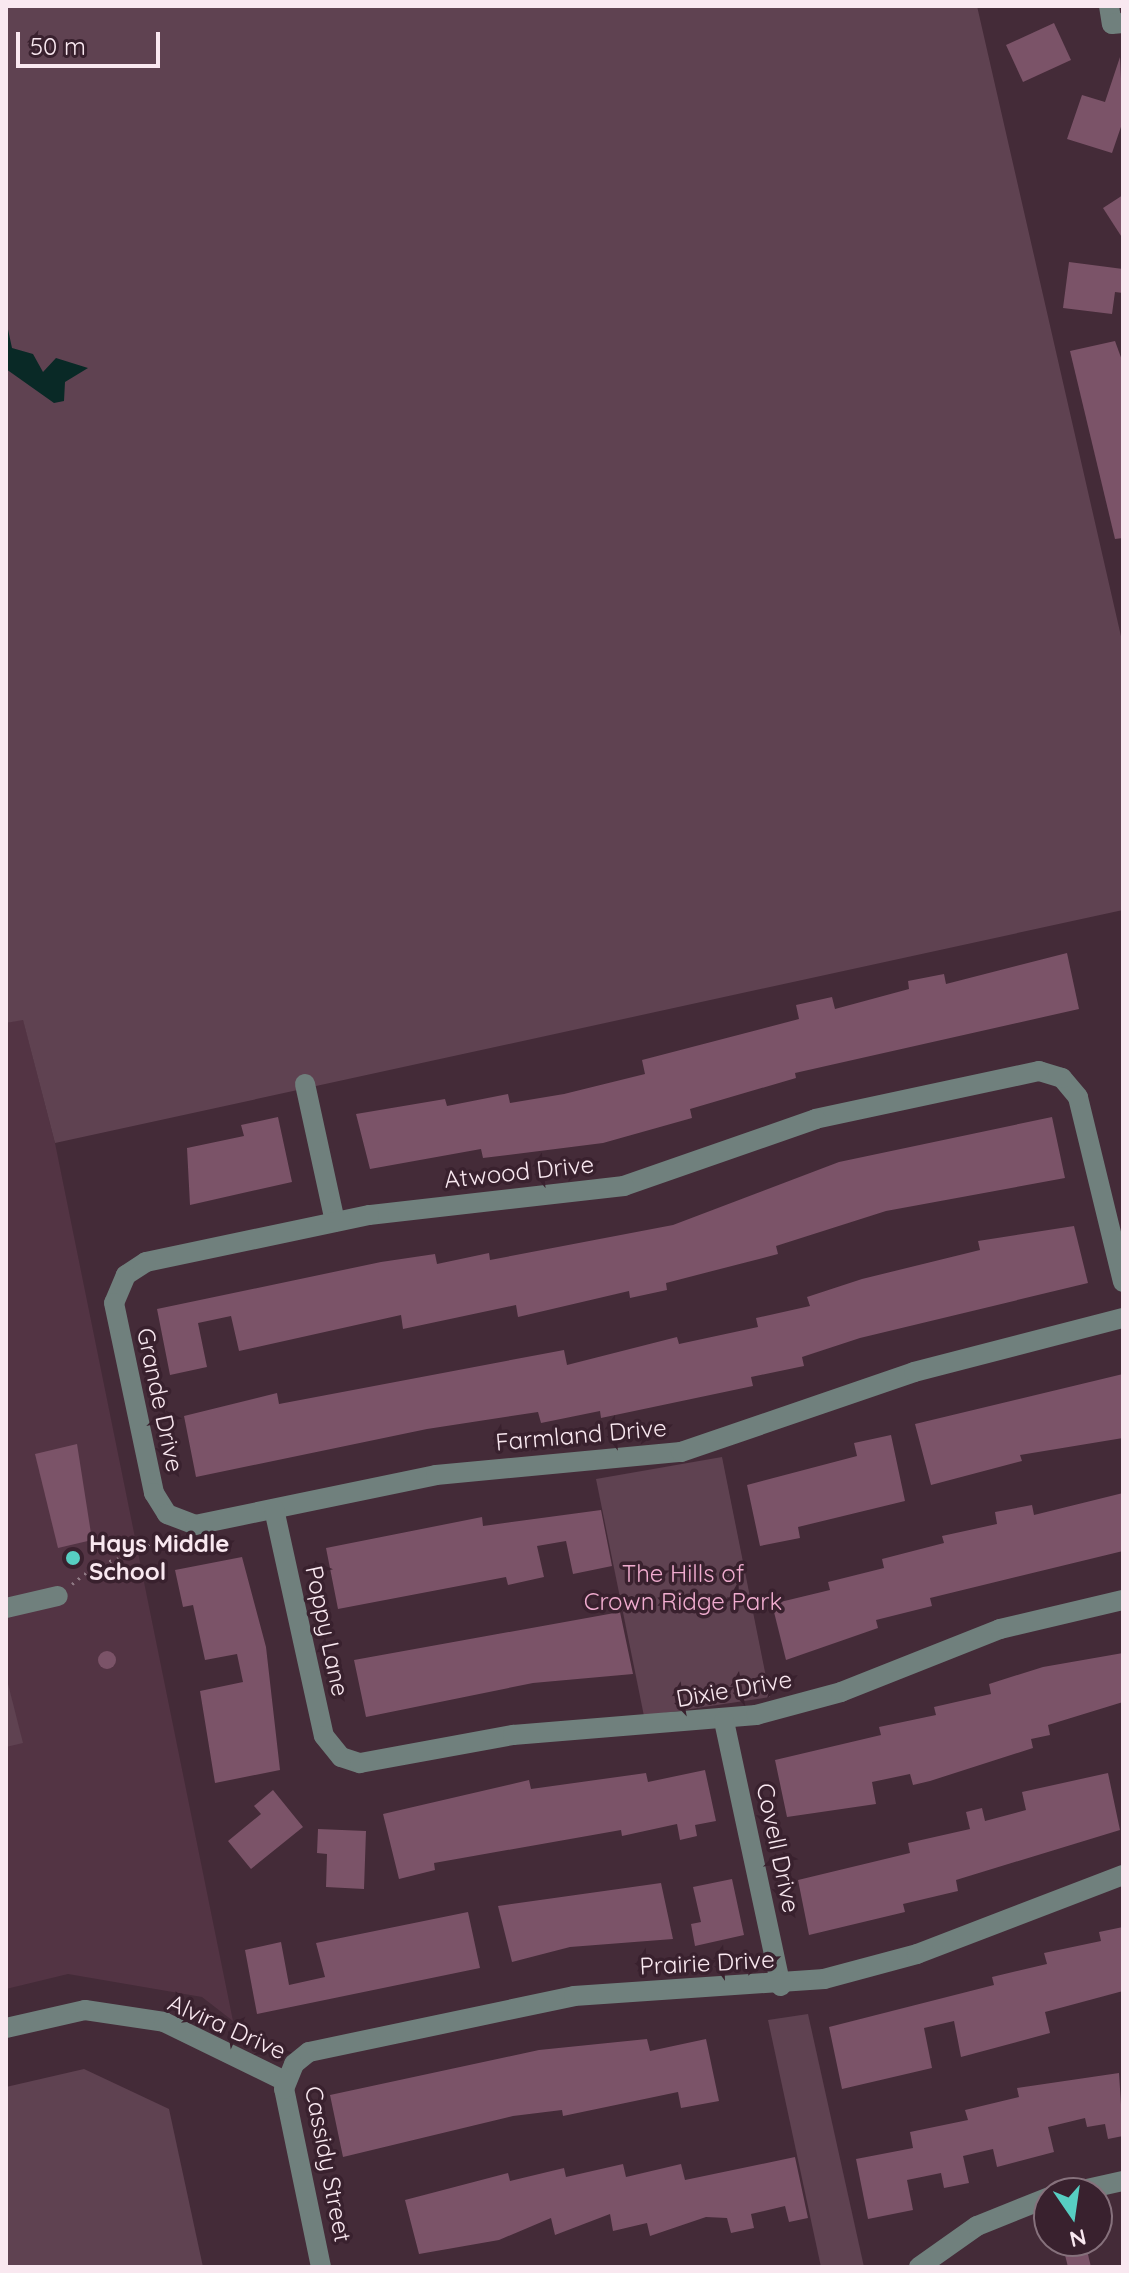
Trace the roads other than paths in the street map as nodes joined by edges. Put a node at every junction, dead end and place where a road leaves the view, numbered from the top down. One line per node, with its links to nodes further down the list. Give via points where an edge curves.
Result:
1 (305, 1084): 2 (street)
2 (335, 1222): 3 (street, Atwood Drive, via 581,1195 676,1171 846,1111 1030,1071 1064,1080 1079,1102); 4 (street, Atwood Drive, via 146,1262)
3 (1123, 1282)
4 (118, 1285): 7 (street, Grande Drive, via 114,1311 154,1493)
5 (1123, 1318): 6 (street, Farmland Drive, via 914,1372 681,1452 446,1474)
6 (274, 1509): 7 (street, Farmland Drive, via 200,1525); 12 (street, Poppy Lane, via 321,1729)
7 (174, 1519)
8 (58, 1596): 10 (street)
9 (1123, 1600): 11 (street, Dixie Drive, via 1000,1629 841,1692)
10 (6, 1608)
11 (724, 1721): 12 (street, Dixie Drive, via 513,1735 368,1763); 14 (street, Covell Drive)
12 (341, 1757)
13 (1123, 1875): 14 (street, Prairie Drive, via 897,1961)
14 (781, 1986): 16 (street, Prairie Drive, via 530,2003 316,2049)
15 (6, 2028): 16 (street, Alvira Drive, via 85,2010 164,2022)
16 (287, 2076): 18 (street, Cassidy Street)
17 (1033, 2203): 19 (street, via 983,2222)
18 (321, 2267)
19 (919, 2267)

